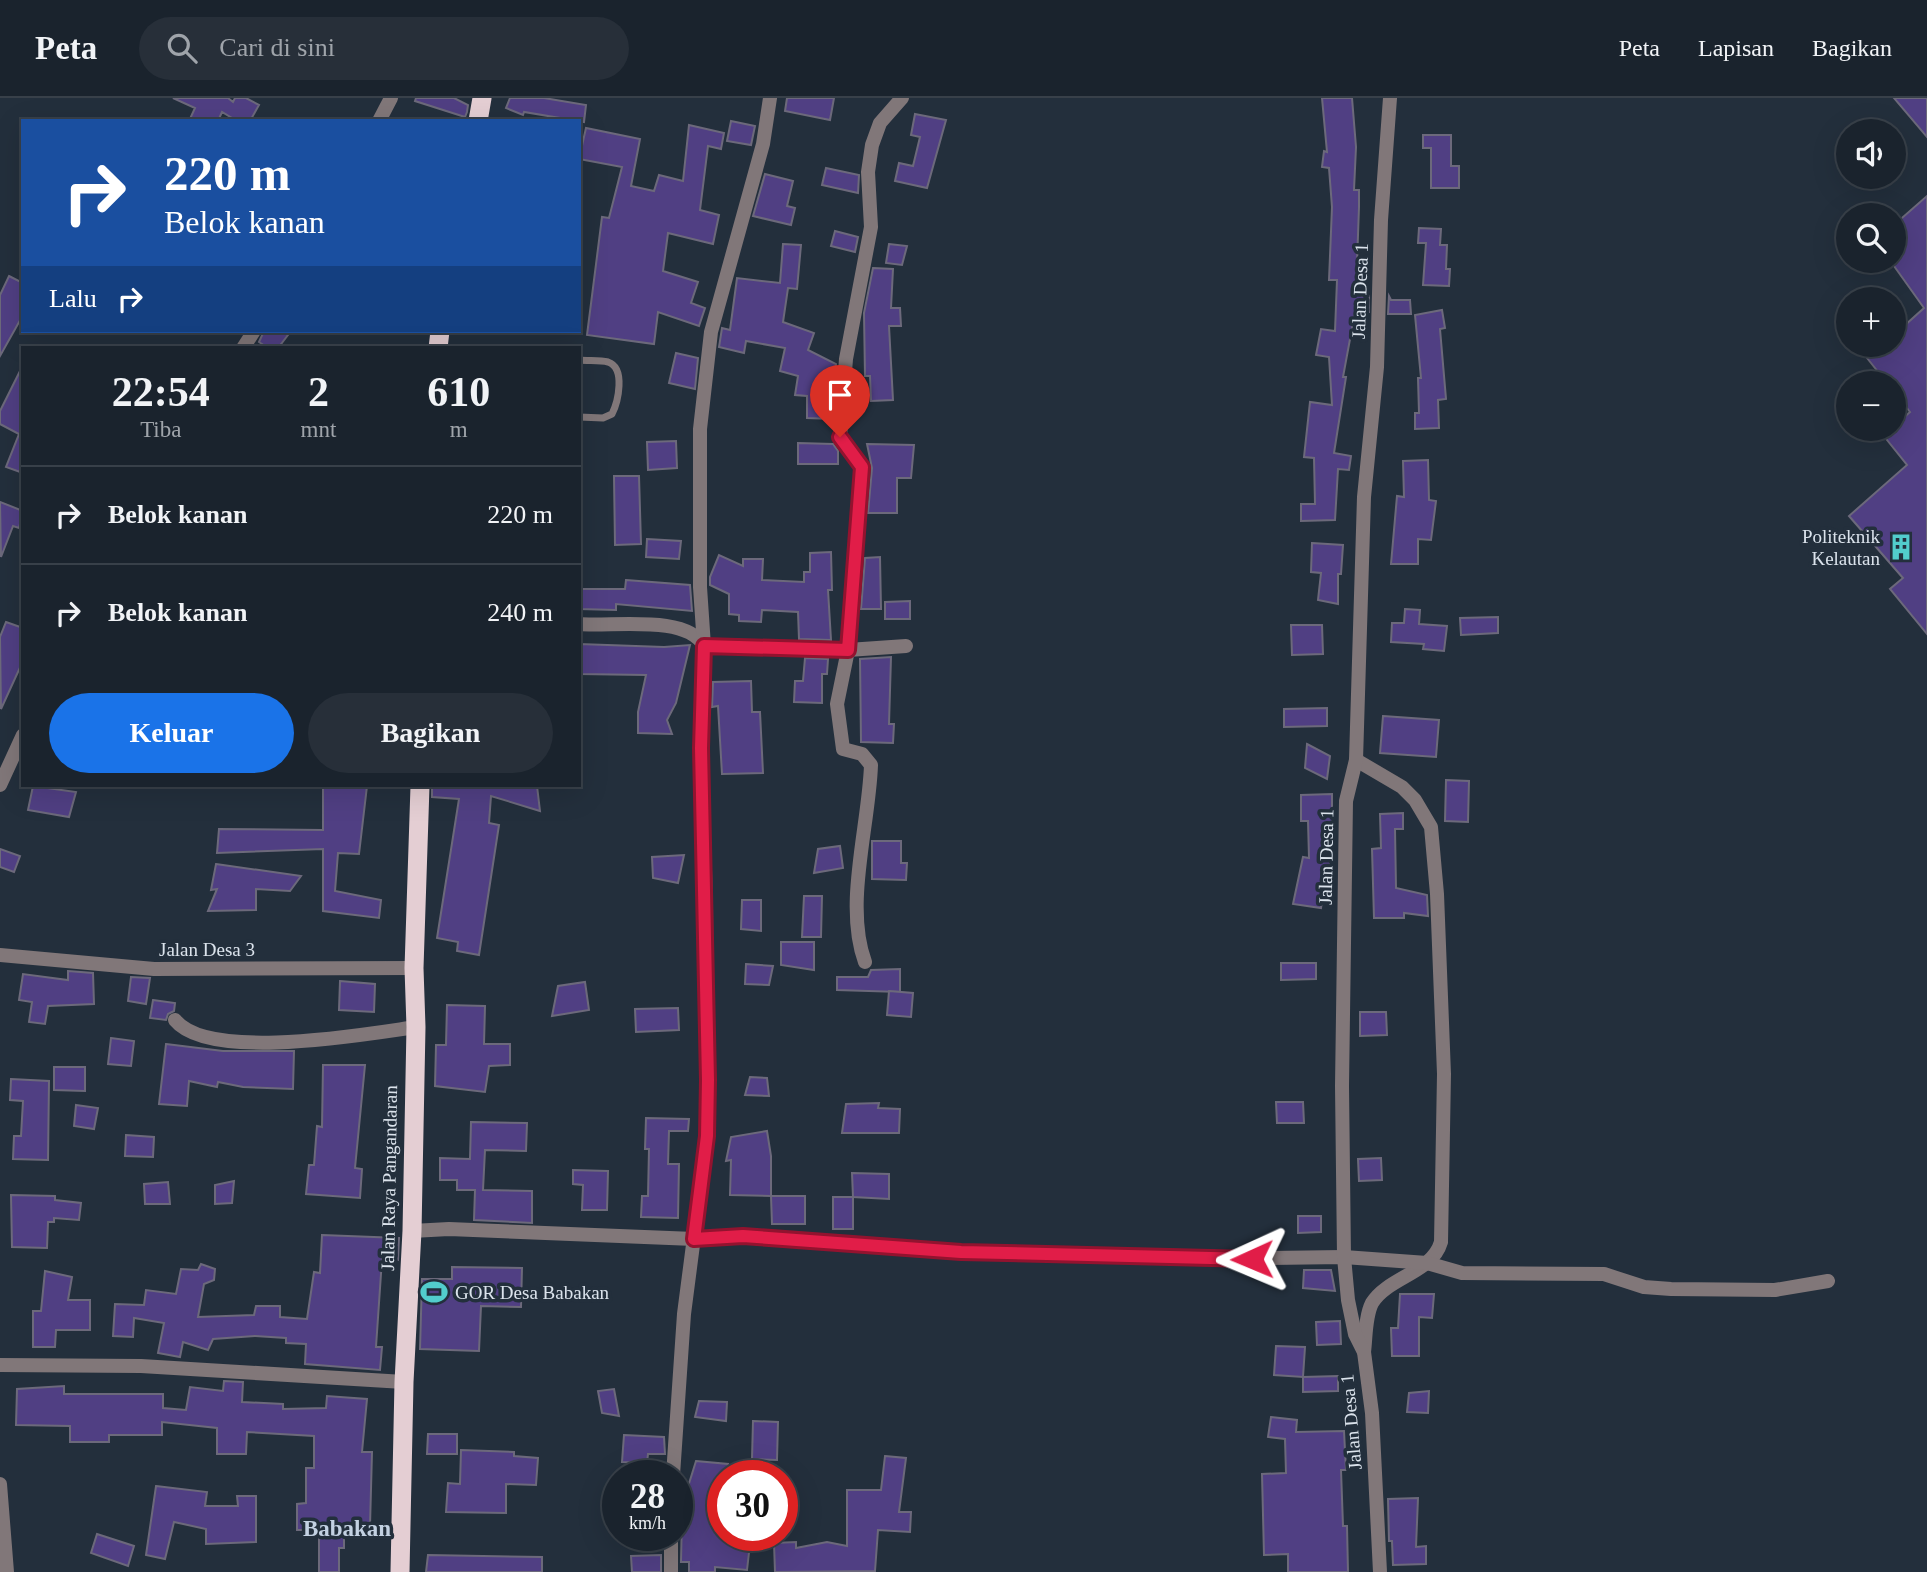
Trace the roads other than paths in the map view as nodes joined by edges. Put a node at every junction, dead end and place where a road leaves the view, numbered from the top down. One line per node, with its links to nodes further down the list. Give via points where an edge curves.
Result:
1 (391, 98): 6 (street)
2 (482, 98): 7 (highway)
3 (770, 98): 11 (street, via 763,144 711,332 706,368 700,456)
4 (902, 98): 13 (street, via 880,123 872,145 870,227 846,359 840,437 862,467)
5 (1390, 98): 15 (street, Jalan Desa 1, via 1377,367 1364,497)
6 (380, 119)
7 (478, 119)
8 (581, 360): 9 (lane, via 608,362 619,374 612,414)
9 (581, 417)
10 (581, 624): 11 (street, via 673,627 693,632)
11 (704, 646): 13 (street); 24 (street, via 701,748 708,1125)
12 (906, 646): 13 (street)
13 (848, 650): 19 (street, via 837,704 841,741 846,752 862,754 871,765 857,880 859,945)
14 (21, 739): 16 (street)
15 (1356, 760): 25 (street, Jalan Desa 1, via 1346,801); 26 (street, via 1402,787 1431,827 1444,1074 1441,1242)
16 (0, 785)
17 (420, 787): 20 (highway, Jalan Raya Pangandaran)
18 (0, 956): 20 (street, Jalan Desa 3, via 154,969)
19 (865, 962)
20 (414, 968): 22 (highway, Jalan Raya Pangandaran)
21 (175, 1020): 22 (street, via 183,1029 200,1034 298,1043)
22 (416, 1027): 23 (highway, Jalan Raya Pangandaran)
23 (412, 1231): 24 (street); 30 (highway, Jalan Raya Pangandaran)
24 (694, 1239): 25 (street, via 743,1236 961,1252 1195,1259); 31 (street)
25 (1344, 1257): 26 (street); 28 (street, Jalan Desa 1, via 1355,1334)
26 (1427, 1263): 27 (street, via 1462,1273 1604,1274 1644,1287 1671,1289 1775,1290); 28 (street, via 1377,1296 1368,1314)
27 (1828, 1281)
28 (1364, 1352): 37 (street, Jalan Desa 1, via 1372,1413)
29 (0, 1365): 30 (street, via 141,1366)
30 (404, 1382): 35 (highway, Jalan Raya Pangandaran)
31 (674, 1460)
32 (0, 1484): 34 (street)
33 (671, 1551): 36 (street)
34 (7, 1572)
35 (400, 1572)
36 (671, 1572)
37 (1380, 1572)

